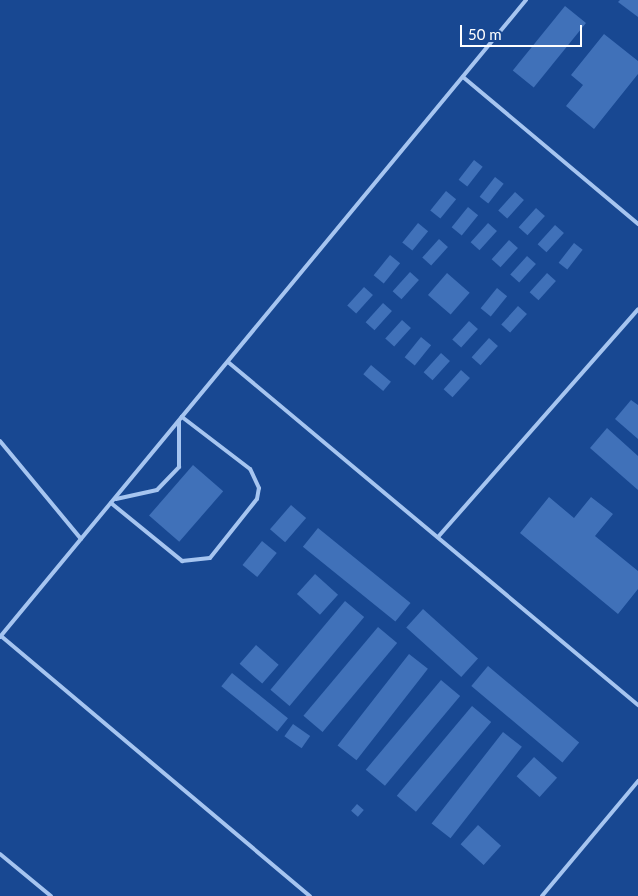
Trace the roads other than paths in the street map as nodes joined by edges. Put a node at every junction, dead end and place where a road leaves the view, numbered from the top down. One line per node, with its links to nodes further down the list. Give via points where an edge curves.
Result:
1 (526, 0): 2 (lane)
2 (463, 77): 3 (lane); 5 (lane)
3 (638, 224)
4 (638, 309): 9 (lane)
5 (228, 362): 6 (lane); 9 (lane)
6 (181, 418): 8 (lane); 8 (lane, via 178,467 157,490 127,493); 8 (lane, via 250,469 258,488 257,499 210,558 182,561)
7 (0, 441): 10 (lane)
8 (110, 504): 10 (lane)
9 (438, 538): 12 (lane)
10 (81, 540): 11 (lane)
11 (1, 636): 16 (lane)
12 (638, 705)
13 (638, 781): 17 (lane)
14 (0, 854): 15 (lane)
15 (51, 896)
16 (310, 896)
17 (542, 896)

